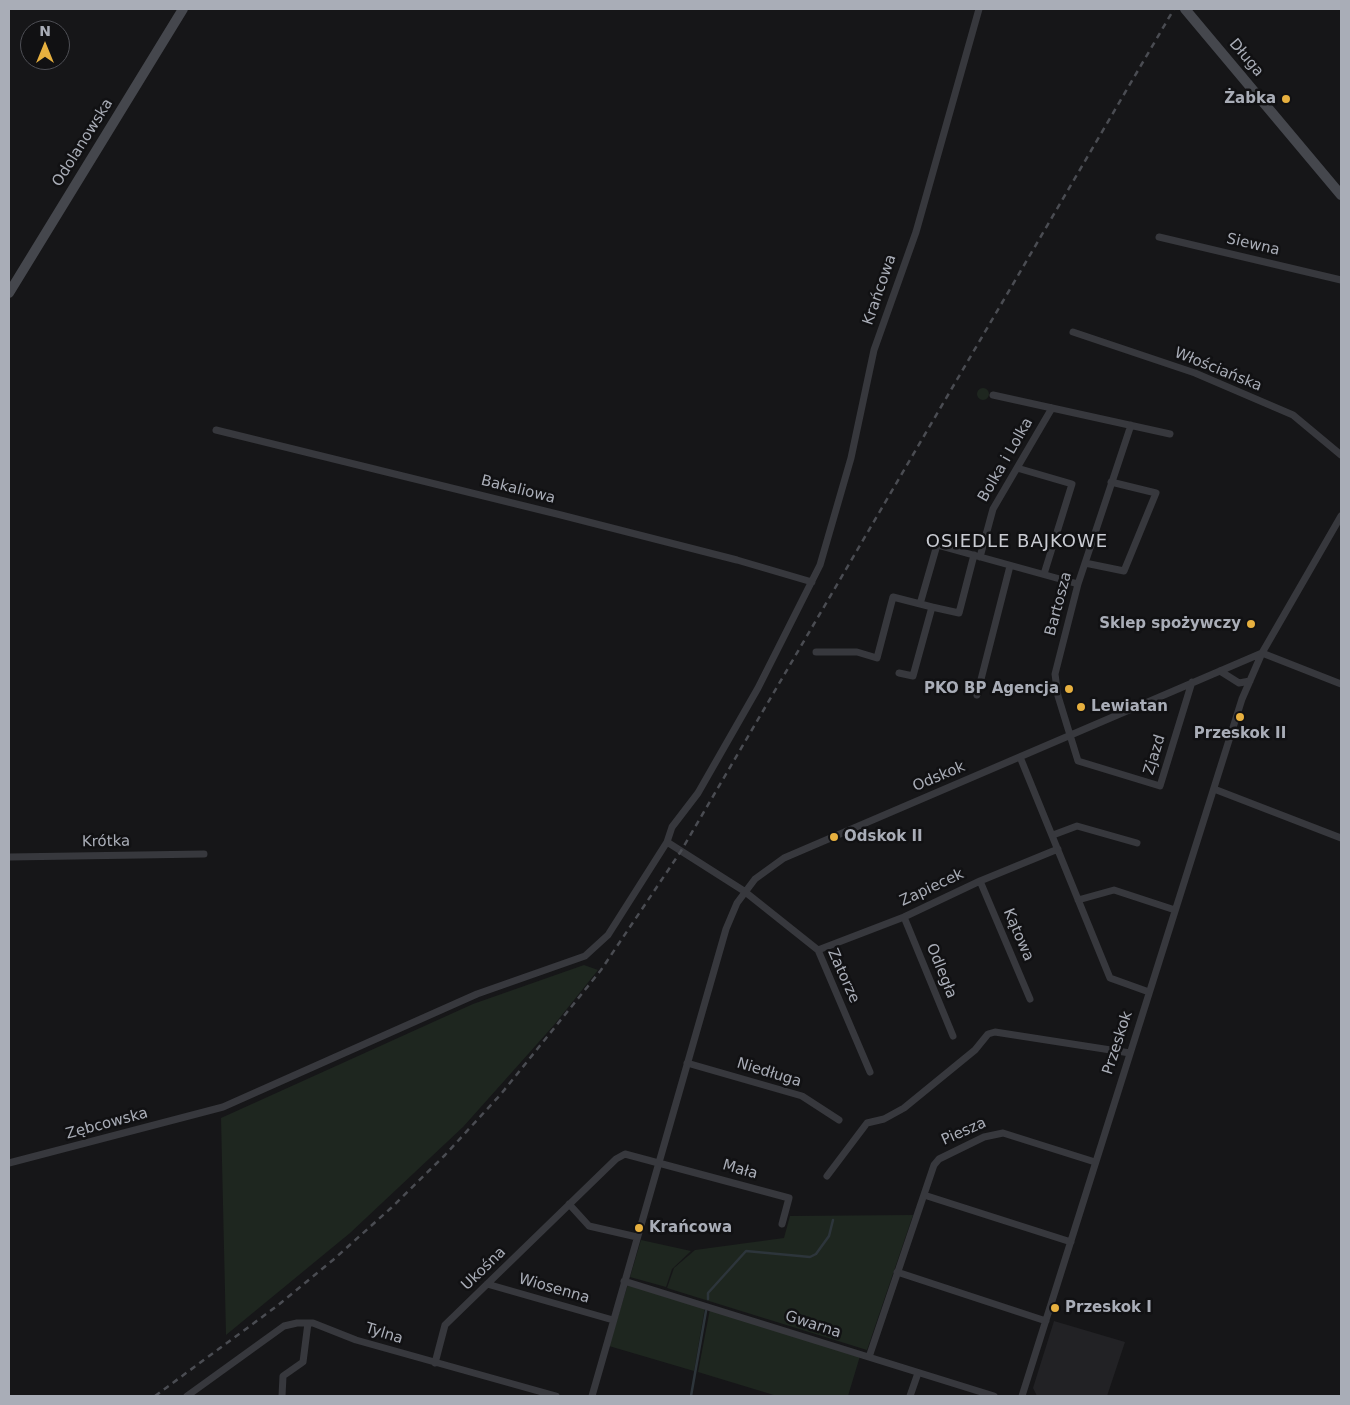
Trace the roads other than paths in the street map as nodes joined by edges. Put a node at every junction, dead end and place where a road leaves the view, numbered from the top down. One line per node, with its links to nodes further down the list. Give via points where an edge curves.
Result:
1 (183, 9): 7 (main road, Odolanowska)
2 (979, 9): 22 (street, Krańcowa, via 916,232 874,350 851,458 820,565)
3 (1187, 10): 4 (main road, Długa)
4 (1341, 195)
5 (1159, 237): 6 (street, Siewna)
6 (1341, 280)
7 (9, 293)
8 (1073, 332): 14 (street, Włościańska, via 1195,373 1293,415)
9 (993, 395): 10 (street, Bolka i Lolka)
10 (1052, 408): 11 (street, Bolka i Lolka); 15 (street, Bolka i Lolka)
11 (1131, 425): 13 (street, Bolka i Lolka); 16 (street, Bartosza)
12 (216, 430): 22 (street, Bakaliowa, via 617,529)
13 (1170, 434)
14 (1341, 455)
15 (1018, 468): 18 (street, Bolka i Lolka, via 992,509); 21 (street, via 1072,484)
16 (1112, 482): 19 (street, Bartosza); 19 (street, via 1156,493 1124,572)
17 (1341, 516): 27 (street)
18 (977, 556): 20 (street); 24 (street, via 937,545); 25 (street, Bolka i Lolka, via 959,613)
19 (1085, 563): 23 (street, Bartosza)
20 (1010, 566): 21 (street); 36 (street)
21 (1044, 574): 23 (street)
22 (812, 582): 43 (street, Krańcowa, via 758,688 698,793 672,827)
23 (1078, 584): 38 (street, Bartosza, via 1055,674 1058,696)
24 (920, 604): 25 (street); 26 (street, via 893,597 876,658 857,652)
25 (932, 607): 30 (street, via 913,676)
26 (816, 652)
27 (1262, 653): 28 (street, Odskok); 31 (street); 35 (street)
28 (1238, 663): 29 (street, Odskok); 31 (street, via 1248,664); 32 (street, via 1231,672)
29 (1220, 671): 32 (street); 34 (street, Odskok)
30 (899, 673)
31 (1253, 673): 33 (street)
32 (1234, 680): 33 (street, via 1243,684); 37 (street)
33 (1250, 681): 37 (street, Przeskok)
34 (1192, 682): 38 (street, Odskok); 38 (street, Zjazd, via 1160,786 1078,761)
35 (1341, 684)
36 (977, 695)
37 (1242, 699): 40 (street, Przeskok)
38 (1071, 735): 39 (street, Odskok)
39 (1020, 757): 41 (street); 49 (street, Odskok, via 784,858 764,870)
40 (1214, 789): 42 (street); 51 (street, Przeskok)
41 (1052, 835): 44 (street, via 1077,826); 45 (street)
42 (1341, 838)
43 (667, 842): 49 (street); 63 (street, Zębcowska, via 608,936 585,956 477,994 212,1111)
44 (1137, 843)
45 (1058, 849): 48 (street, Zapiecek); 50 (street)
46 (204, 854): 47 (street, Krótka)
47 (9, 857)
48 (980, 881): 52 (street, Zapiecek); 55 (street, Kątowa)
49 (744, 891): 53 (street, Zatorze); 58 (street, via 730,915)
50 (1078, 900): 51 (street, via 1114,890); 54 (street, via 1110,978)
51 (1175, 910): 54 (street, Przeskok)
52 (904, 916): 53 (street, Zapiecek); 56 (street, Odległa)
53 (818, 950): 59 (street, Zatorze)
54 (1149, 992): 57 (street, Przeskok)
55 (1030, 999)
56 (953, 1036)
57 (1130, 1053): 62 (street, Przeskok); 64 (street, via 995,1032 988,1034 968,1055 904,1108 884,1120 867,1123)
58 (687, 1063): 60 (street, Niedługa, via 802,1096); 61 (street)
59 (870, 1072)
60 (839, 1120)
61 (658, 1161): 66 (street, Ukośna, via 630,1154 620,1156); 67 (street, Mała, via 789,1198); 68 (street)
62 (1095, 1162): 65 (street, Piesza, via 1010,1134 996,1133 940,1159 934,1165); 69 (street, Przeskok)
63 (9, 1164)
64 (827, 1176)
65 (924, 1194): 69 (street); 70 (street, Piesza)
66 (570, 1204): 68 (street, via 590,1226); 72 (street, Ukośna)
67 (782, 1224)
68 (637, 1237): 71 (street)
69 (1071, 1242): 74 (street, Przeskok)
70 (898, 1272): 74 (street); 76 (street, Piesza)
71 (624, 1281): 73 (street); 76 (street, Gwarna)
72 (487, 1284): 73 (street, Wiosenna); 77 (street, Ukośna, via 445,1325)
73 (613, 1320): 82 (street)
74 (1046, 1321): 85 (street, Przeskok)
75 (308, 1323): 77 (street, Tylna); 79 (street, Tylna, via 284,1326); 80 (street, via 303,1362 283,1376)
76 (869, 1357): 78 (street, Gwarna)
77 (435, 1363): 81 (street, Tylna)
78 (918, 1373): 83 (street); 84 (street, Gwarna)
79 (187, 1396)
80 (282, 1396)
81 (556, 1396)
82 (592, 1396)
83 (910, 1396)
84 (994, 1396)
85 (1022, 1396)

